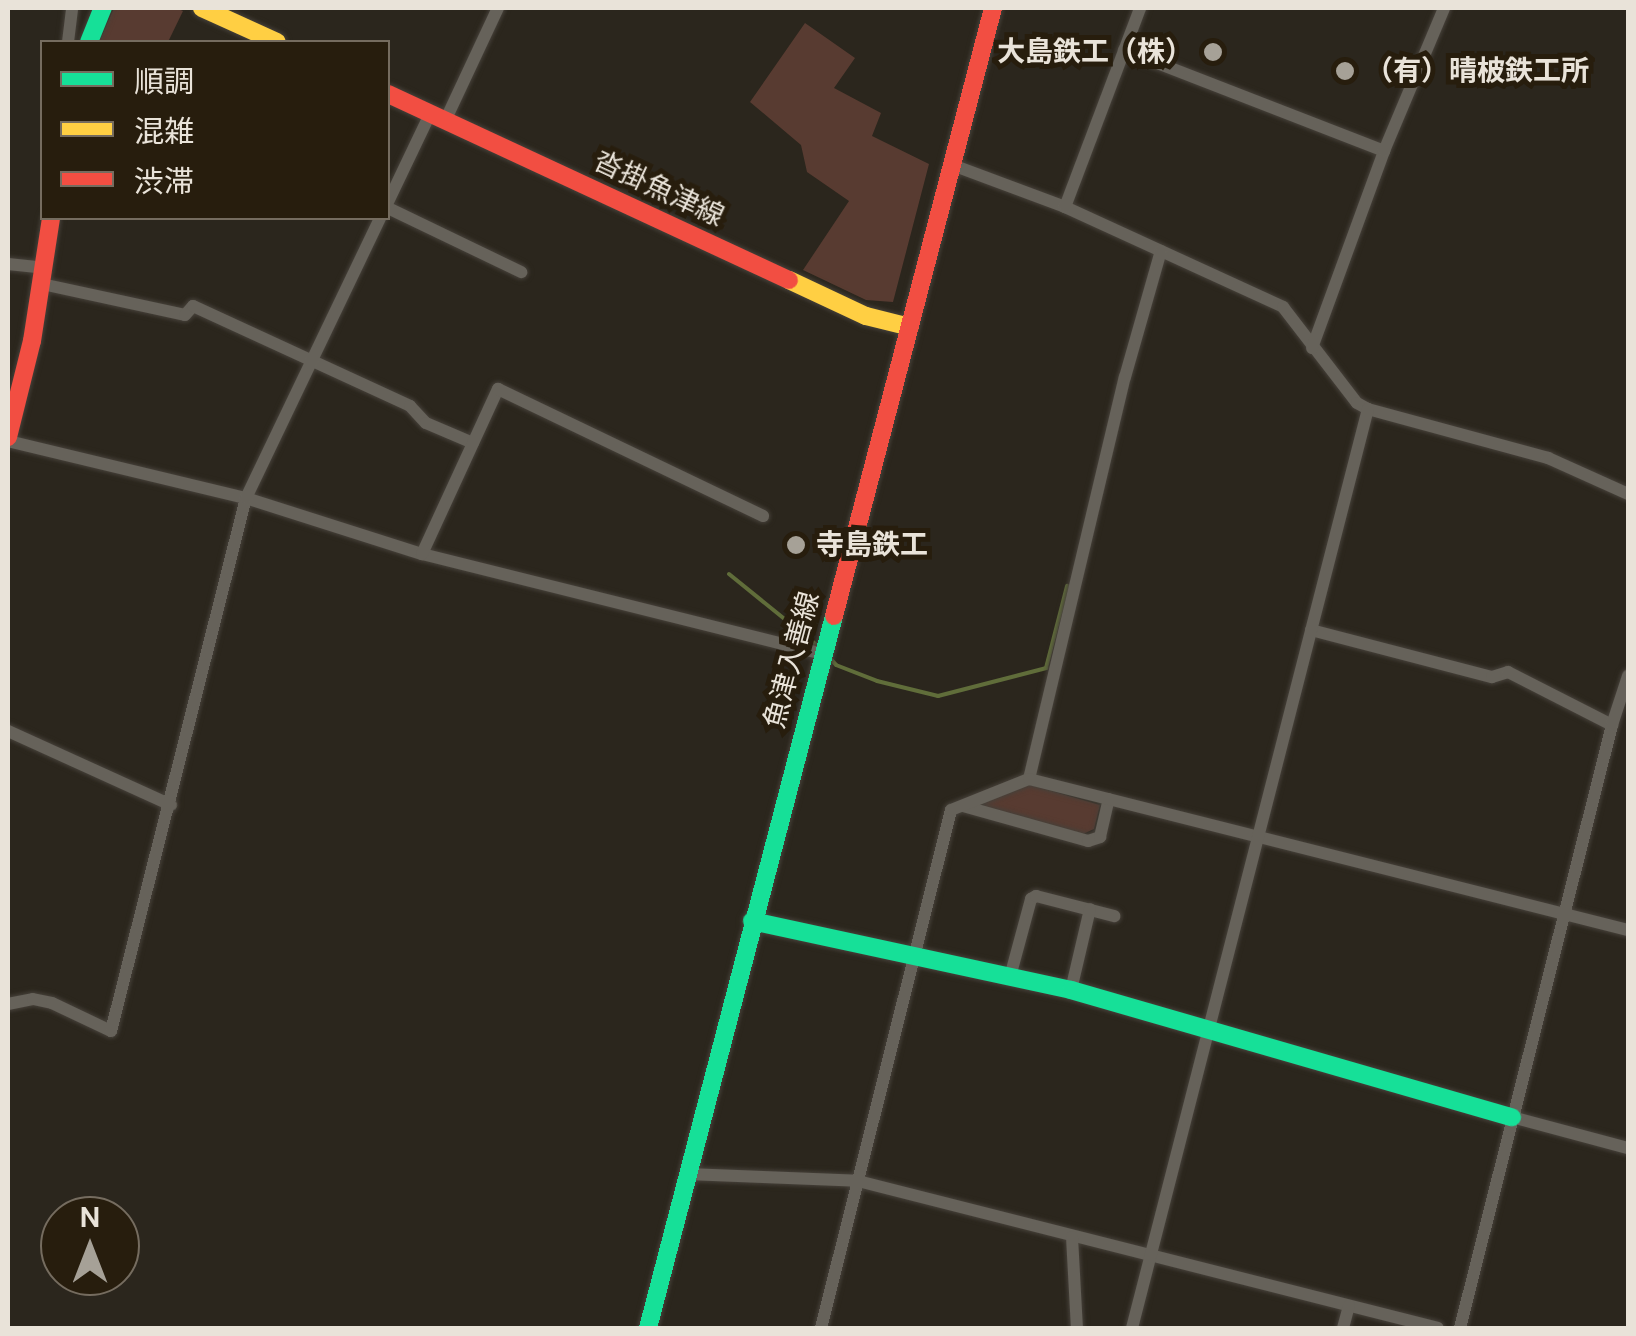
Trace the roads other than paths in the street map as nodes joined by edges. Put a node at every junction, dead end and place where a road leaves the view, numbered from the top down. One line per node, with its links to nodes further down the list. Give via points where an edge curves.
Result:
1 (72, 8): 8 (street)
2 (103, 8): 9 (main road)
3 (202, 8): 10 (main road)
4 (498, 8): 13 (street)
5 (993, 8): 15 (main road, 魚津入善線)
6 (1140, 8): 11 (street)
7 (1444, 8): 14 (street)
8 (68, 40)
9 (90, 40)
10 (273, 40)
11 (1124, 50): 14 (street); 18 (street)
12 (390, 95): 13 (main road, 沓掛魚津線)
13 (438, 117): 16 (street); 25 (main road, 沓掛魚津線, via 866,316)
14 (1384, 151): 26 (street)
15 (954, 166): 18 (street); 25 (main road, 魚津入善線)
16 (390, 201)
17 (390, 206): 23 (street)
18 (1065, 207): 21 (street)
19 (51, 220): 24 (main road)
20 (379, 220): 27 (street)
21 (1161, 251): 26 (street, via 1283,307); 40 (street)
22 (8, 264): 24 (street)
23 (520, 272)
24 (43, 276): 27 (street, via 185,314 194,306); 29 (main road)
25 (910, 327): 36 (main road, 魚津入善線)
26 (1312, 348): 28 (street)
27 (314, 364): 30 (street, via 410,406 426,423); 32 (street)
28 (1368, 409): 31 (street, via 1548,458); 35 (street)
29 (8, 430): 32 (street)
30 (473, 443): 33 (street, via 498,389); 34 (street)
31 (1628, 494)
32 (246, 498): 34 (street); 42 (street)
33 (762, 516)
34 (422, 554): 36 (street)
35 (1311, 630): 38 (street, via 1492,677 1508,672); 44 (street)
36 (822, 654): 48 (main road, 魚津入善線)
37 (1628, 676): 38 (street)
38 (1612, 725): 46 (street)
39 (8, 731): 42 (street)
40 (1029, 778): 41 (street); 43 (street)
41 (1110, 799): 43 (street, via 1100,837 1088,842); 44 (street)
42 (171, 805): 53 (street, via 112,1031 33,998)
43 (963, 806): 50 (street, via 952,810)
44 (1258, 836): 46 (street); 54 (street)
45 (1090, 910): 47 (street); 51 (street, via 1031,899); 52 (street)
46 (1567, 915): 49 (street); 55 (street)
47 (1114, 916)
48 (752, 921): 50 (main road); 57 (main road, 魚津入善線)
49 (1628, 930)
50 (916, 955): 51 (main road); 58 (street)
51 (1010, 977): 52 (main road)
52 (1071, 990): 54 (main road)
53 (8, 1004)
54 (1211, 1031): 55 (main road); 60 (street)
55 (1512, 1117): 56 (street); 68 (street)
56 (1628, 1148)
57 (687, 1174): 58 (street); 62 (main road, 魚津入善線)
58 (858, 1181): 59 (street); 63 (street)
59 (1072, 1237): 60 (street); 64 (street)
60 (1150, 1257): 61 (street); 65 (street)
61 (1349, 1306): 66 (street); 67 (street)
62 (648, 1328)
63 (820, 1328)
64 (1077, 1328)
65 (1132, 1328)
66 (1343, 1328)
67 (1438, 1328)
68 (1460, 1328)

